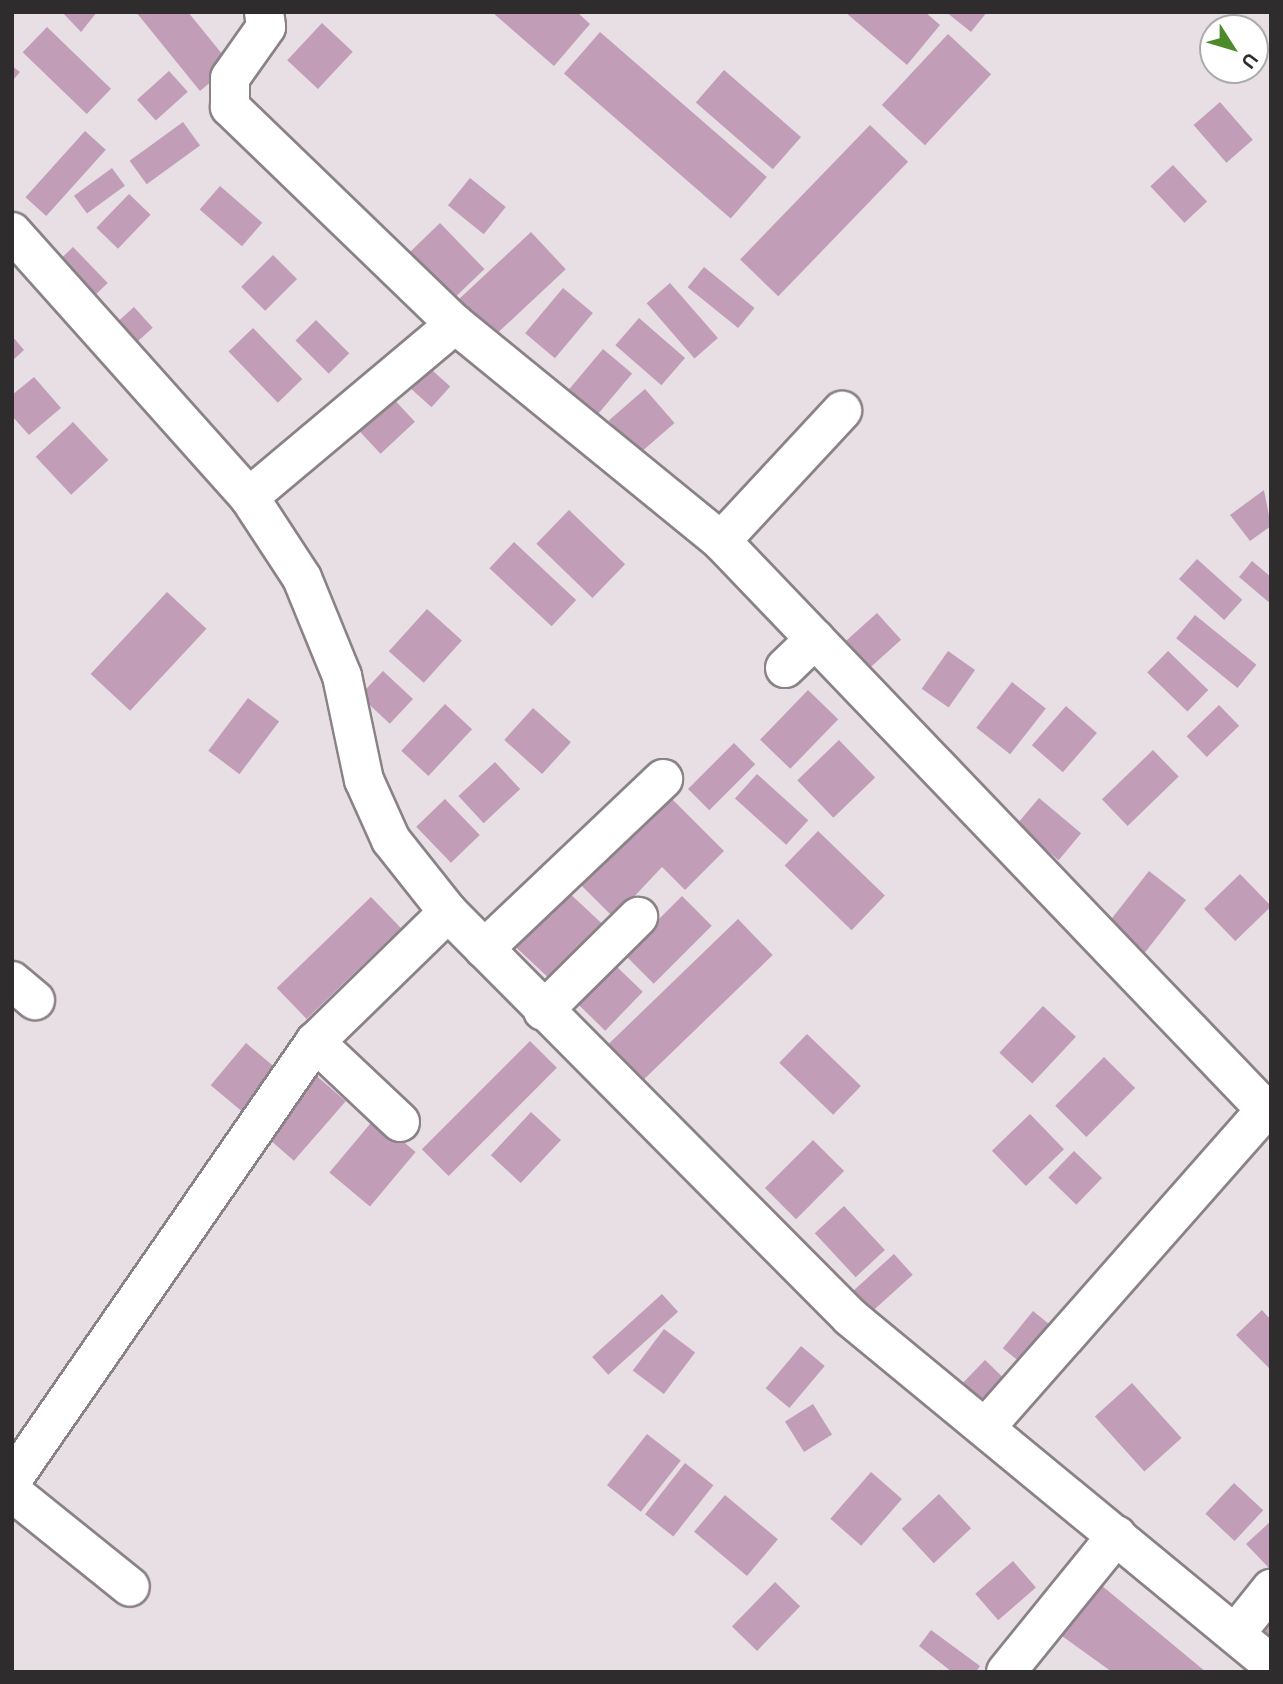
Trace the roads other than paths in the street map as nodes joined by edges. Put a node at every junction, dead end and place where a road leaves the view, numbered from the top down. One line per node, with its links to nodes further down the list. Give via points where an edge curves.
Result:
1 (264, 12): 3 (street, via 266,27 230,79 230,107)
2 (12, 232): 5 (street)
3 (455, 324): 5 (street); 6 (street)
4 (842, 411): 6 (street)
5 (250, 497): 10 (street, via 307,590 342,676 364,780 391,840)
6 (721, 541): 7 (street)
7 (815, 639): 8 (street); 15 (street)
8 (785, 668)
9 (663, 779): 12 (street)
10 (448, 912): 12 (street); 14 (street)
11 (638, 917): 13 (street)
12 (484, 949): 13 (street)
13 (543, 1011): 17 (street, via 849,1318)
14 (316, 1042): 16 (street); 18 (street)
15 (1268, 1106): 17 (street)
16 (400, 1122)
17 (985, 1427): 20 (street)
18 (12, 1480)
19 (12, 1492): 21 (street)
20 (1117, 1535): 23 (street); 25 (street)
21 (130, 1587)
22 (1271, 1589): 23 (street)
23 (1235, 1634): 24 (street)
24 (1271, 1664)
25 (1006, 1672)

